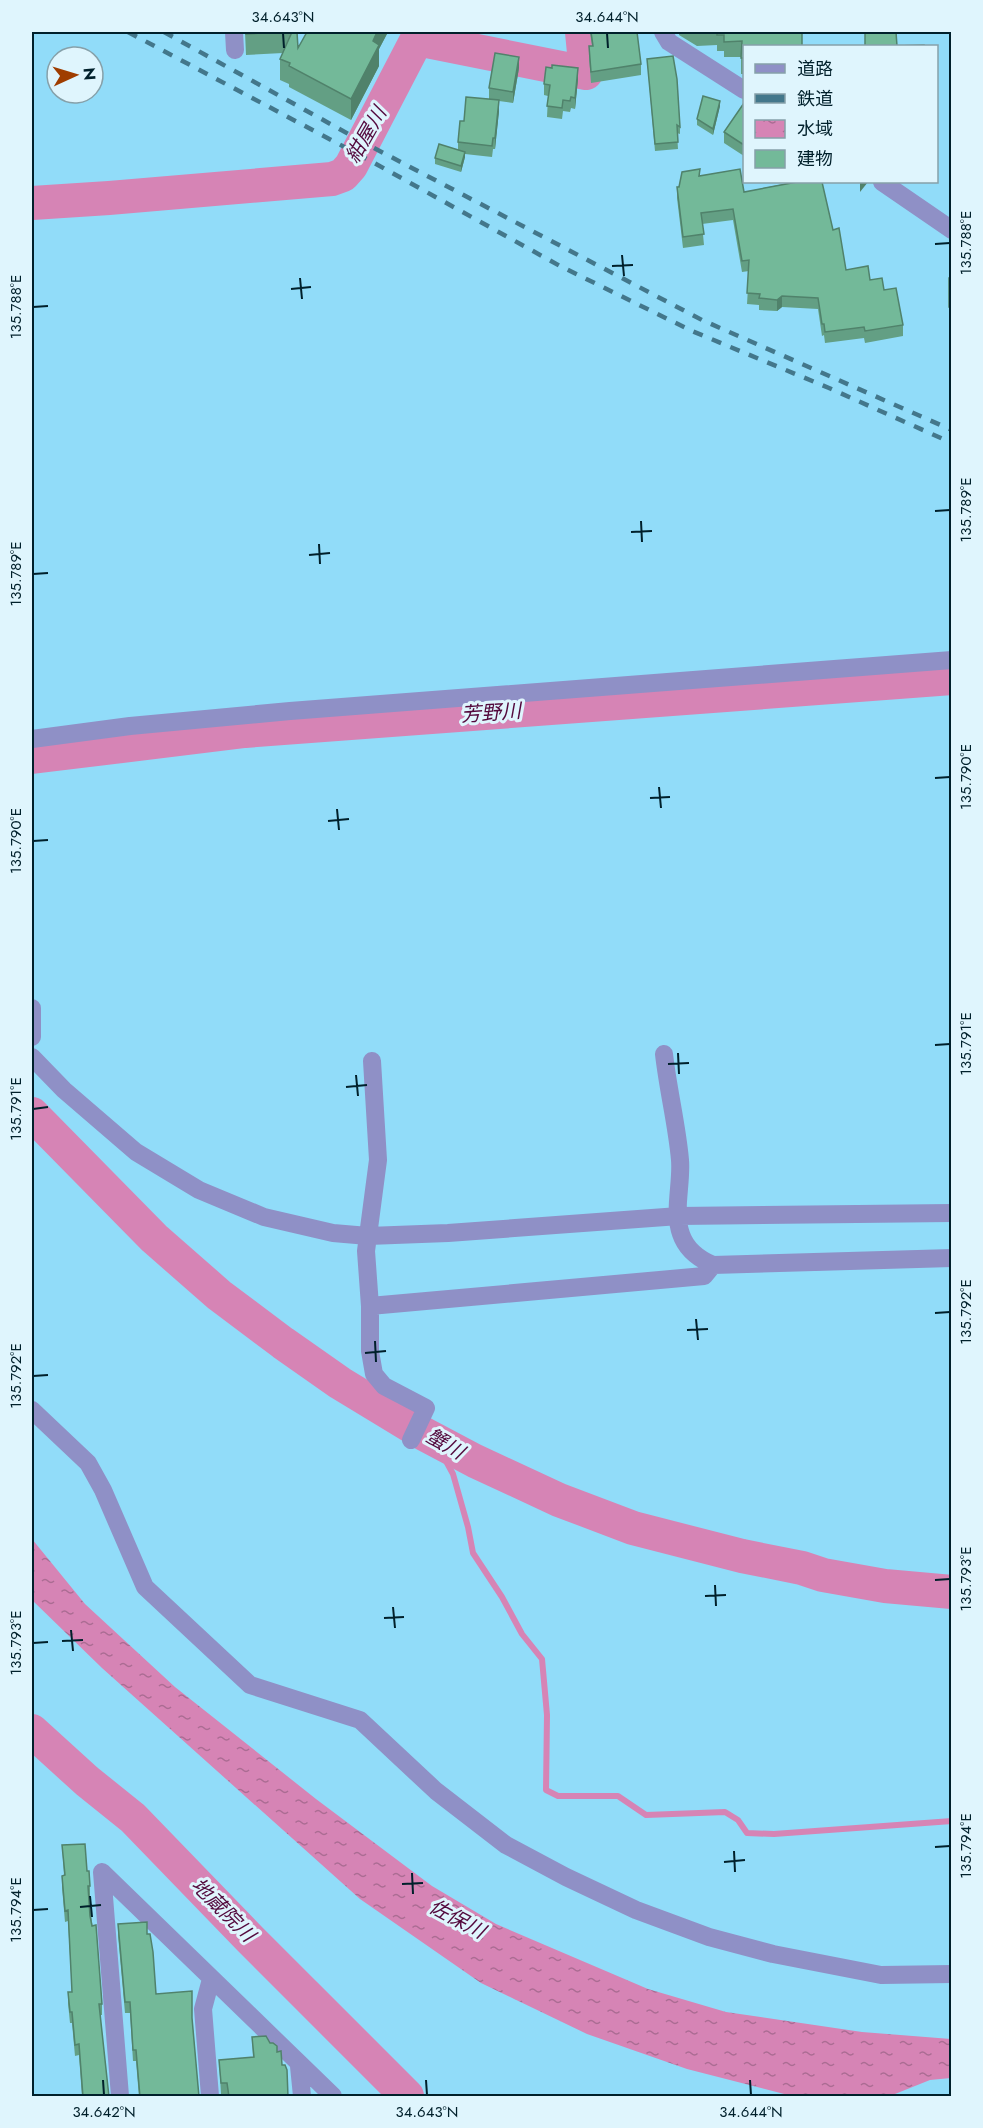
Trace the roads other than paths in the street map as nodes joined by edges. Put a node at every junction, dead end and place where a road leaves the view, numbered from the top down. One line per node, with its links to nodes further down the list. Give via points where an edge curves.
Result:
1 (234, 32): 3 (street)
2 (663, 32): 4 (street, via 669,42)
3 (235, 50)
4 (743, 89)
5 (883, 183): 6 (street)
6 (951, 230)
7 (951, 660): 8 (street, via 290,711)
8 (32, 739)
9 (32, 1008): 10 (street)
10 (32, 1037)
11 (664, 1054): 15 (street, via 681,1161)
12 (32, 1057): 16 (street, via 136,1152 199,1190 264,1217 333,1233)
13 (372, 1061): 16 (street, via 378,1160)
14 (951, 1213): 15 (street)
15 (679, 1216): 16 (street); 18 (street, via 686,1245 701,1260)
16 (368, 1236): 19 (street)
17 (951, 1258): 18 (street)
18 (713, 1265): 19 (street, via 704,1276)
19 (370, 1306): 21 (street, via 374,1374 384,1386 426,1408)
20 (32, 1410): 22 (street, via 88,1463 145,1587 250,1685 360,1720 436,1791 506,1845 636,1910 709,1937 881,1976)
21 (411, 1440)
22 (951, 1974)
23 (211, 1979): 24 (street); 25 (street, via 102,1872); 26 (street, via 203,2009)
24 (300, 2066): 27 (street); 28 (street)
25 (120, 2097)
26 (210, 2097)
27 (302, 2097)
28 (333, 2097)

